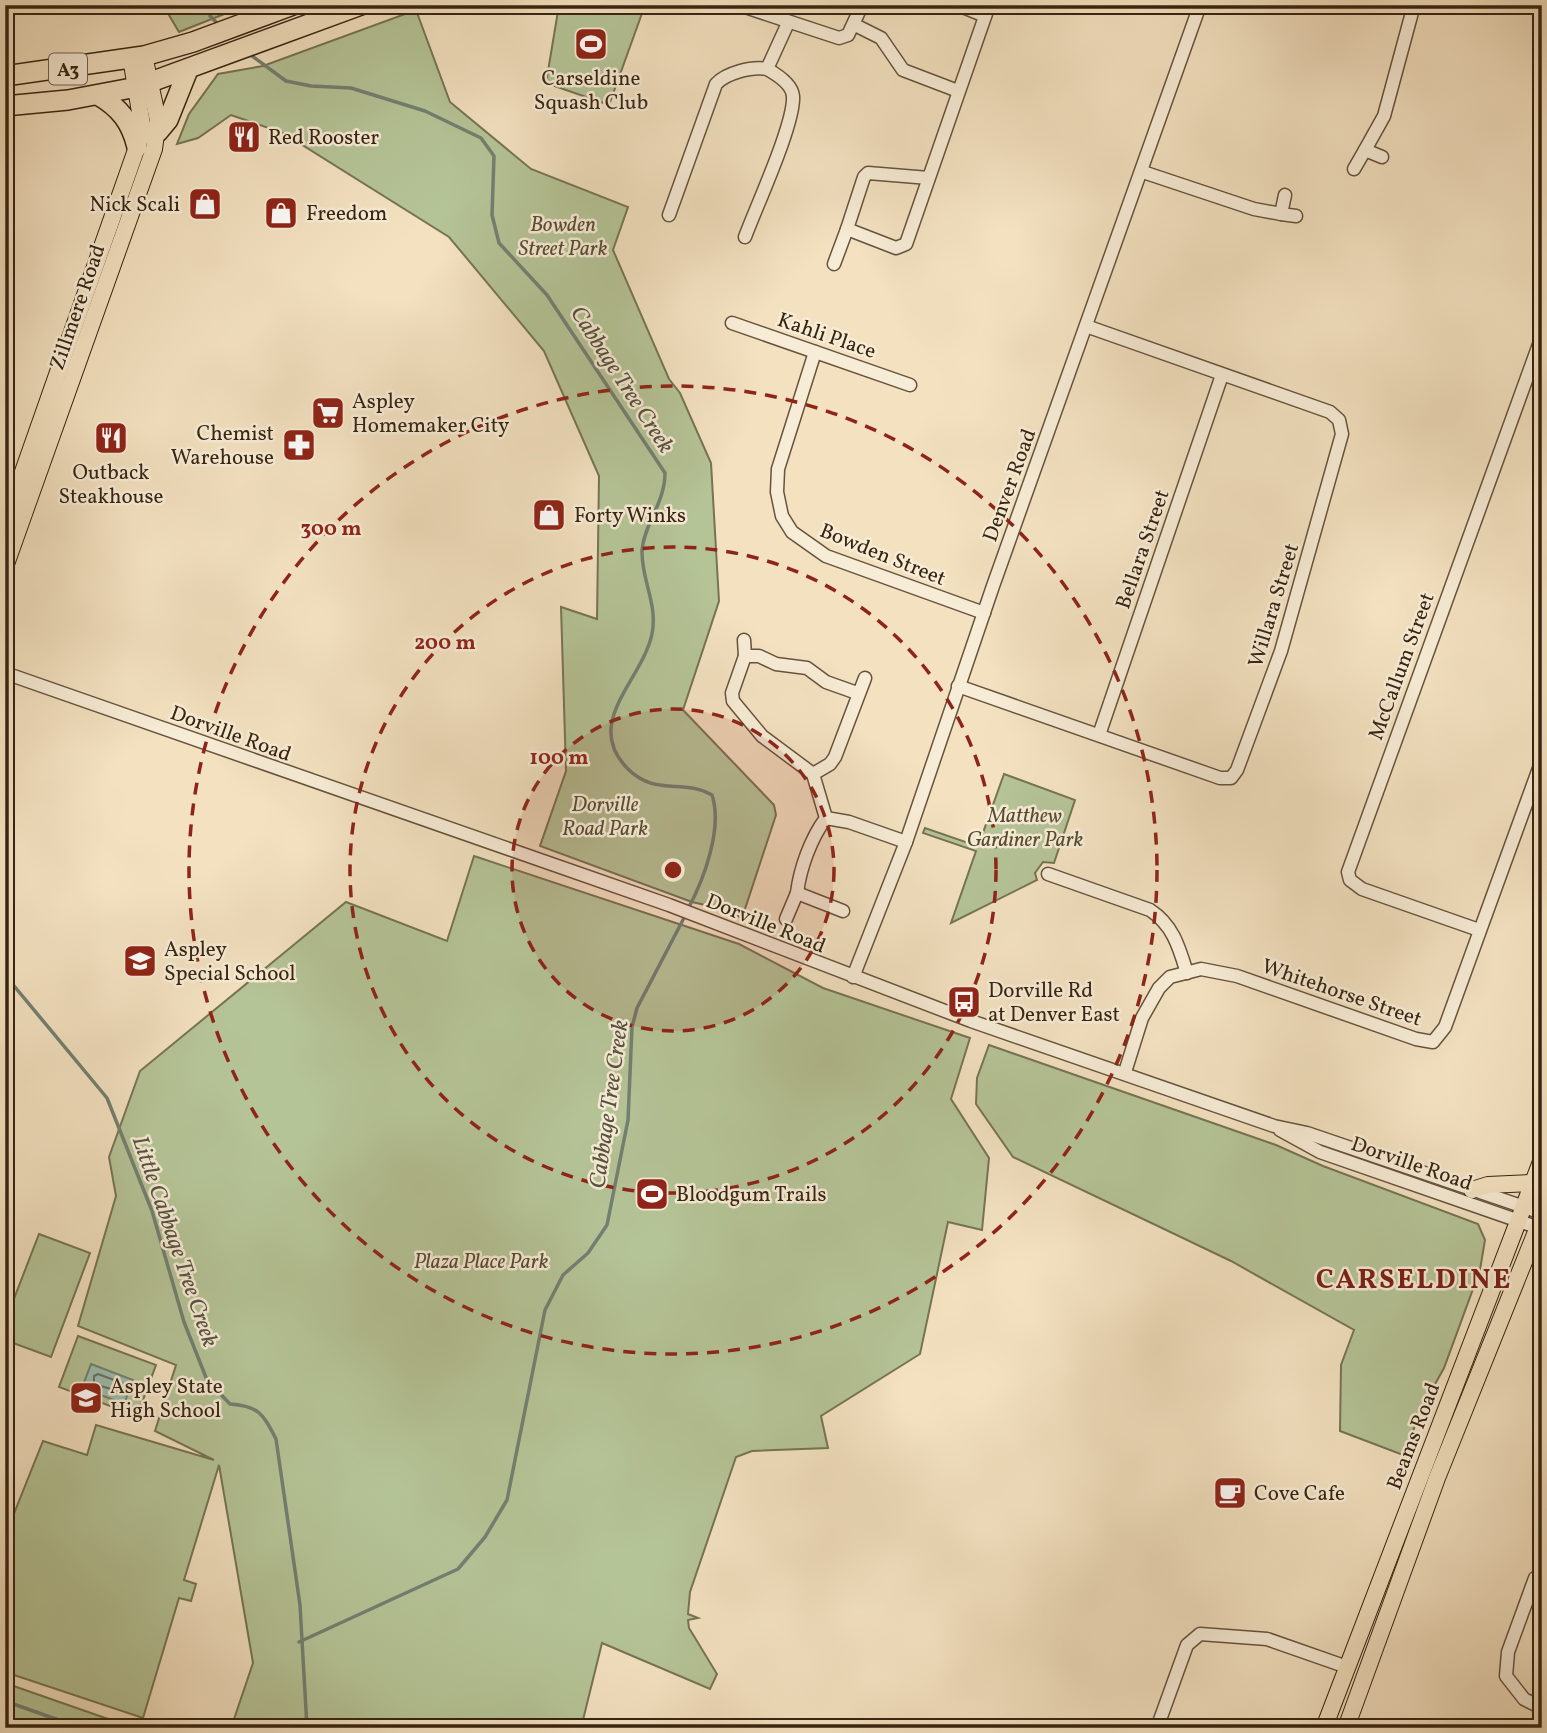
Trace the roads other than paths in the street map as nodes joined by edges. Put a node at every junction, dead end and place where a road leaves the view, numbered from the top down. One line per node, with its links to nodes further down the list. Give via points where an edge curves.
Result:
1 (293, 5): 11 (highway, A3)
2 (739, 5): 9 (street)
3 (862, 5): 10 (street)
4 (958, 5): 8 (street)
5 (1200, 5): 24 (street, Denver Road)
6 (1414, 5): 21 (street, via 1384,116)
7 (351, 7): 13 (highway, A3)
8 (987, 10): 16 (street)
9 (788, 23): 10 (street, via 839,38); 12 (street)
10 (855, 25): 16 (street, via 881,38 904,70)
11 (138, 57): 14 (highway, A3); 15 (main road, Zillmere Road)
12 (767, 69): 28 (street, via 749,69 716,84); 31 (street, via 793,96)
13 (188, 70): 15 (highway, A3); 19 (highway, via 168,120)
14 (5, 76)
15 (144, 85): 17 (highway, A3); 19 (main road, Zillmere Road); 20 (main road, Zillmere Road, via 144,119)
16 (958, 91): 25 (street)
17 (98, 95): 18 (highway, A3); 20 (highway, via 127,118)
18 (5, 106)
19 (158, 132): 39 (main road, Zillmere Road)
20 (137, 147): 39 (main road, Zillmere Road)
21 (1365, 150): 22 (street); 23 (street)
22 (1382, 156)
23 (1354, 169)
24 (1143, 172): 27 (street); 34 (street, Denver Road)
25 (929, 178): 30 (street, via 868,173); 30 (street, via 902,248)
26 (1285, 195): 27 (street)
27 (1280, 214): 29 (street)
28 (669, 215)
29 (1296, 216)
30 (846, 229): 32 (street)
31 (746, 237)
32 (834, 264)
33 (732, 323): 36 (street, Kahli Place)
34 (1086, 326): 37 (street, Willara Street); 41 (street, Denver Road)
35 (1542, 336): 57 (street, McCallum Street, via 1348,872 1350,880 1362,889)
36 (815, 352): 38 (street, Kahli Place); 41 (street, Bowden Street, via 778,469 782,516 792,532 826,556)
37 (1222, 375): 48 (street, Bellara Street); 48 (street, Willara Street, via 1330,412 1339,420 1342,434 1281,650 1231,778)
38 (910, 385)
39 (11, 516): 40 (main road, Zillmere Road)
40 (5, 567)
41 (984, 613): 46 (street, Denver Road)
42 (744, 640): 43 (street)
43 (745, 656): 47 (street, via 807,668 826,682); 50 (street, via 733,701 762,736)
44 (5, 673): 59 (street, Dorville Road, via 669,905)
45 (865, 678): 47 (street)
46 (958, 686): 48 (street, Willara Street); 52 (street, Denver Road)
47 (857, 693): 50 (street, via 835,757)
48 (1099, 735)
49 (1542, 760): 57 (street, Whitehorse Street)
50 (813, 774): 51 (street)
51 (826, 818): 52 (street); 54 (street, via 799,878)
52 (906, 842): 59 (street, Denver Road)
53 (1048, 874): 58 (street, via 1164,919)
54 (797, 893): 55 (street); 56 (street)
55 (844, 911)
56 (786, 919)
57 (1479, 930): 58 (street, Whitehorse Street, via 1445,1027 1433,1042 1237,976 1201,969)
58 (1187, 973): 60 (street, Whitehorse Street, via 1170,977 1158,988 1142,1018)
59 (853, 977): 60 (street, Dorville Road)
60 (1125, 1072): 61 (street, Dorville Road)
61 (1274, 1126): 64 (street, Dorville Road); 65 (street, Dorville Road, via 1320,1152)
62 (1542, 1159): 63 (main road, Beams Road)
63 (1532, 1183): 64 (main road); 65 (main road, Beams Road)
64 (1472, 1190): 65 (street, Dorville Road)
65 (1520, 1214): 66 (street, Dorville Road); 68 (main road, Beams Road)
66 (1541, 1222): 72 (main road, Beams Road, via 1437,1478)
67 (1535, 1578): 69 (street, via 1508,1652 1506,1676 1524,1699)
68 (1347, 1667): 70 (street, via 1267,1639 1200,1634 1187,1645); 71 (main road, Beams Road)
69 (1542, 1708)
70 (1157, 1728)
71 (1324, 1728)
72 (1346, 1728)

